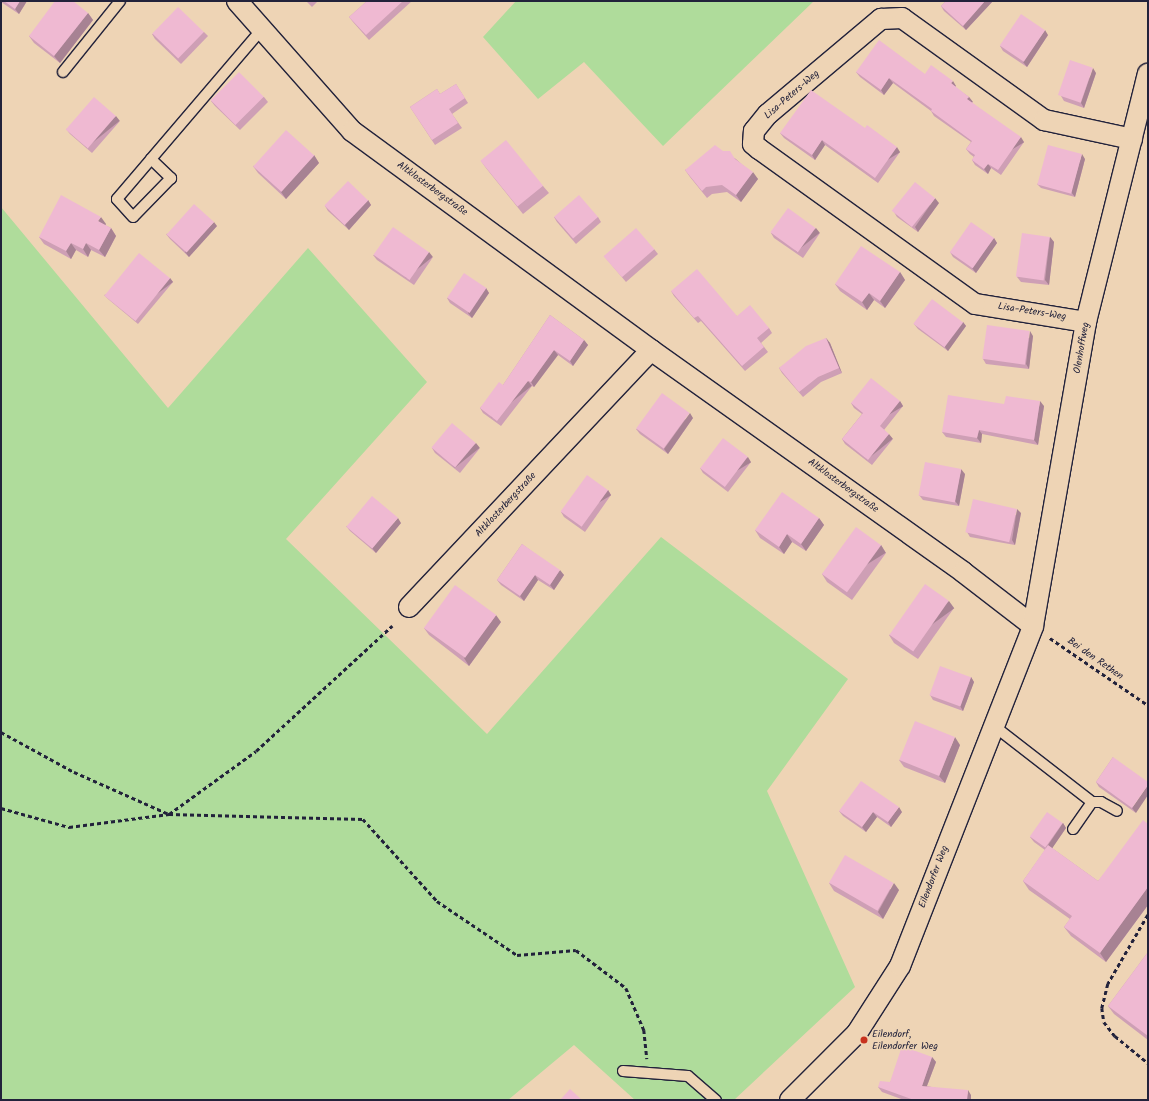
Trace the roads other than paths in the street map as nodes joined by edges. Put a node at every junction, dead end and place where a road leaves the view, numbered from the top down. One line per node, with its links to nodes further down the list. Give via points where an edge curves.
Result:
1 (120, 1): 4 (lane)
2 (237, 1): 3 (street, Altklosterbergstraße)
3 (261, 30): 7 (lane); 9 (street, Altklosterbergstraße, via 352,131)
4 (63, 72)
5 (1148, 74): 6 (street, Olenhoffweg)
6 (1132, 139): 8 (street, Olenhoffweg); 8 (street, Lisa-Peters-Weg, via 1044,120 902,18 881,19 768,114 754,131 753,144 759,149 975,304)
7 (151, 159): 7 (lane, via 117,199 133,217 170,178)
8 (1086, 322): 11 (street, Olenhoffweg)
9 (651, 350): 10 (street, Altklosterbergstraße); 11 (street, Altklosterbergstraße, via 963,572)
10 (409, 607)
11 (1033, 626): 12 (street, Eilendorfer Weg)
12 (994, 726): 13 (lane); 18 (street, Eilendorfer Weg, via 900,966 857,1033)
13 (1092, 802): 14 (lane, via 1101,802); 15 (lane)
14 (1116, 811)
15 (1073, 829)
16 (623, 1071): 17 (lane, via 688,1076)
17 (716, 1100)
18 (790, 1100)

